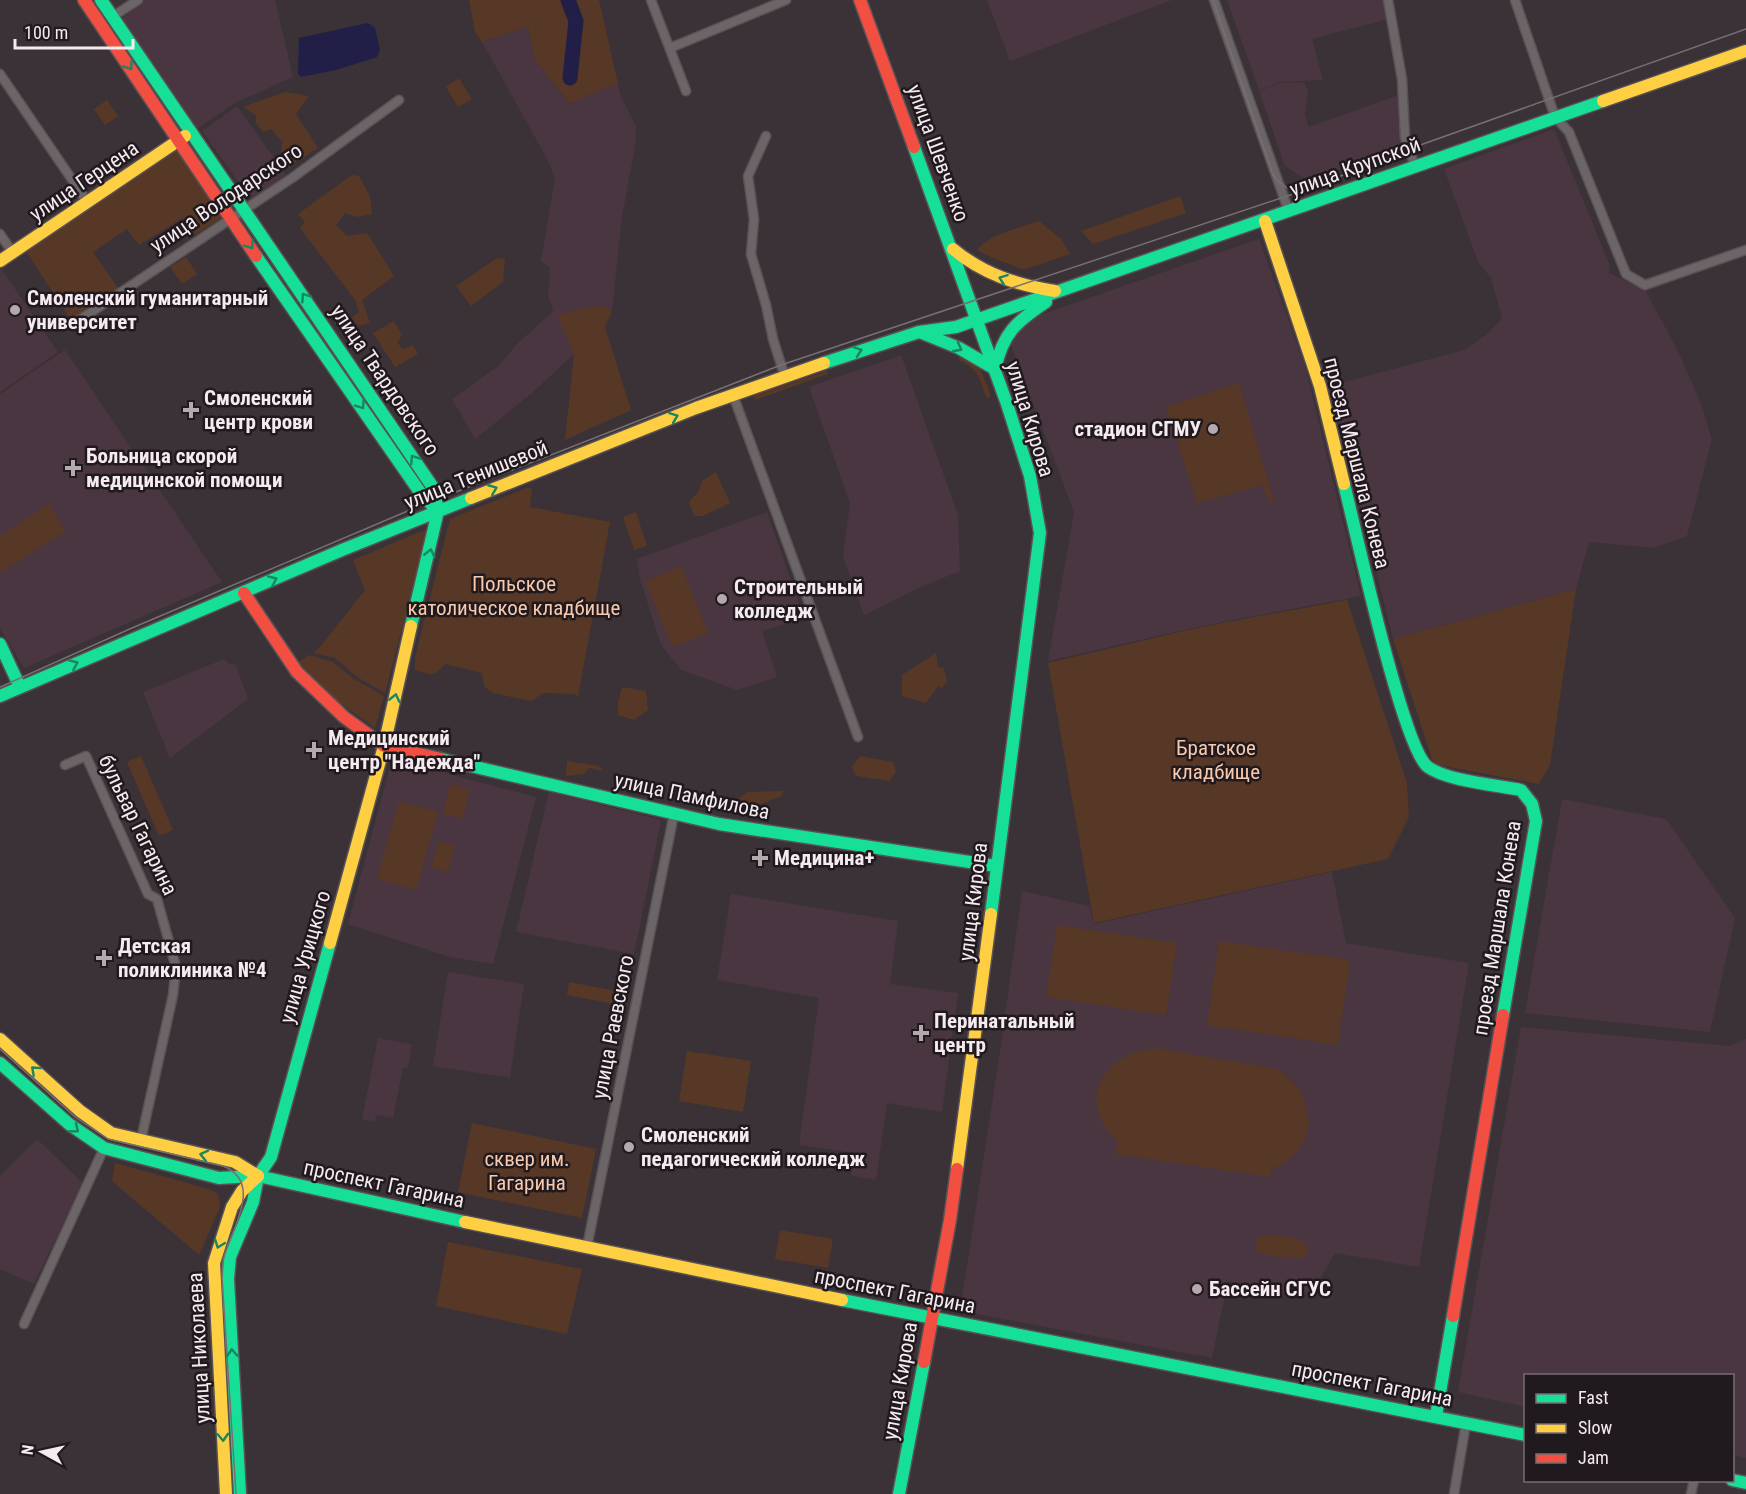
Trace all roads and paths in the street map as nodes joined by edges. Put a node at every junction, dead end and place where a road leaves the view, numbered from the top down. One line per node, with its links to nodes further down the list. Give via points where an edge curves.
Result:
1 (84, 0): 19 (main road, улица Твардовского, one-way to 19)
2 (100, 0): 10 (main road, улица Твардовского)
3 (138, 0): 10 (street)
4 (651, 0): 11 (street)
5 (786, 0): 11 (street)
6 (860, 0): 27 (main road, улица Шевченко)
7 (1214, 0): 23 (street)
8 (1388, 0): 20 (street, via 1402,79 1406,138)
9 (1515, 0): 16 (street)
10 (112, 17): 17 (main road, улица Твардовского)
11 (669, 48): 14 (street)
12 (1746, 51): 16 (main road, улица Крупской)
13 (0, 74): 21 (street)
14 (686, 91)
15 (399, 100): 22 (street, улица Володарского)
16 (1555, 117): 20 (main road, улица Крупской); 28 (street, via 1569,132 1626,274 1645,285)
17 (191, 132): 19 (main road, улица Герцена); 22 (main road, улица Твардовского)
18 (766, 136): 38 (street, via 748,176 754,219 751,254)
19 (178, 140): 21 (main road, улица Герцена); 24 (main road, улица Твардовского)
20 (1415, 166): 23 (main road, улица Крупской)
21 (88, 203): 29 (main road, улица Герцена)
22 (245, 209): 24 (street, улица Володарского); 35 (main road, улица Твардовского, one-way to 22)
23 (1288, 212): 25 (main road, улица Крупской)
24 (230, 218): 33 (street, улица Володарского); 36 (main road, улица Твардовского, one-way to 36)
25 (1265, 221): 31 (main road, улица Крупской); 60 (main road, проезд Маршала Конева, via 1320,386 1389,668 1417,752 1426,766 1440,774 1521,790 1535,814)
26 (0, 234): 29 (street)
27 (951, 246): 31 (main road, one-way to 27, via 1027,287 986,273); 32 (main road, улица Шевченко)
28 (1746, 250)
29 (13, 253): 30 (main road, улица Герцена)
30 (0, 261)
31 (1060, 292): 32 (main road, улица Крупской); 37 (main road, via 1016,322 999,349)
32 (976, 315): 34 (main road, улица Тенишевой, via 956,327); 37 (main road, улица Кирова)
33 (72, 325)
34 (920, 332): 37 (main road, one-way to 37); 38 (main road, улица Тенишевой, one-way to 34)
35 (331, 336): 36 (main road); 40 (main road, улица Твардовского, one-way to 35, via 434,489)
36 (318, 343): 40 (main road, улица Твардовского, one-way to 40, via 422,495)
37 (995, 369): 49 (main road, улица Кирова, via 1030,476 1040,532)
38 (785, 377): 39 (main road, улица Тенишевой)
39 (733, 395): 40 (main road, улица Тенишевой, one-way to 39); 45 (street)
40 (438, 511): 41 (main road, улица Тенишевой, one-way to 40); 46 (main road, улица Урицкого, one-way to 40)
41 (244, 593): 43 (main road, улица Тенишевой, one-way to 41); 46 (main road, via 297,672 344,717)
42 (0, 644): 43 (main road)
43 (20, 687): 44 (main road, улица Тенишевой)
44 (0, 696)
45 (858, 737)
46 (384, 746): 48 (main road, улица Памфилова); 54 (main road, улица Урицкого, via 271,1157)
47 (65, 765): 52 (street, бульвар Гагарина, via 86,756 148,894 157,899 176,968)
48 (674, 814): 49 (main road, улица Памфилова); 57 (street, улица Раевского)
49 (996, 866): 58 (main road, улица Кирова, via 950,1220)
50 (0, 1039): 52 (main road, проспект Гагарина, one-way to 50, via 111,1133 92,1121)
51 (0, 1063): 53 (main road, проспект Гагарина, one-way to 53, via 69,1124)
52 (141, 1140): 54 (main road, проспект Гагарина, one-way to 52, via 235,1162)
53 (104, 1148): 55 (main road, проспект Гагарина); 59 (street)
54 (258, 1176): 55 (main road, проспект Гагарина); 56 (main road, улица Николаева); 57 (main road, проспект Гагарина); 64 (main road, улица Николаева, one-way to 54, via 228,1279 230,1257 253,1202)
55 (219, 1178): 56 (main road, via 227,1185)
56 (232, 1206): 63 (main road, улица Николаева, one-way to 63, via 213,1276)
57 (587, 1247): 58 (main road, проспект Гагарина)
58 (932, 1319): 60 (main road, проспект Гагарина); 65 (main road, улица Кирова)
59 (24, 1324)
60 (1436, 1416): 61 (main road, проспект Гагарина)
61 (1466, 1423): 62 (main road, проспект Гагарина); 66 (street)
62 (1524, 1435)
63 (226, 1494)
64 (240, 1494)
65 (899, 1494)
66 (1454, 1494)

